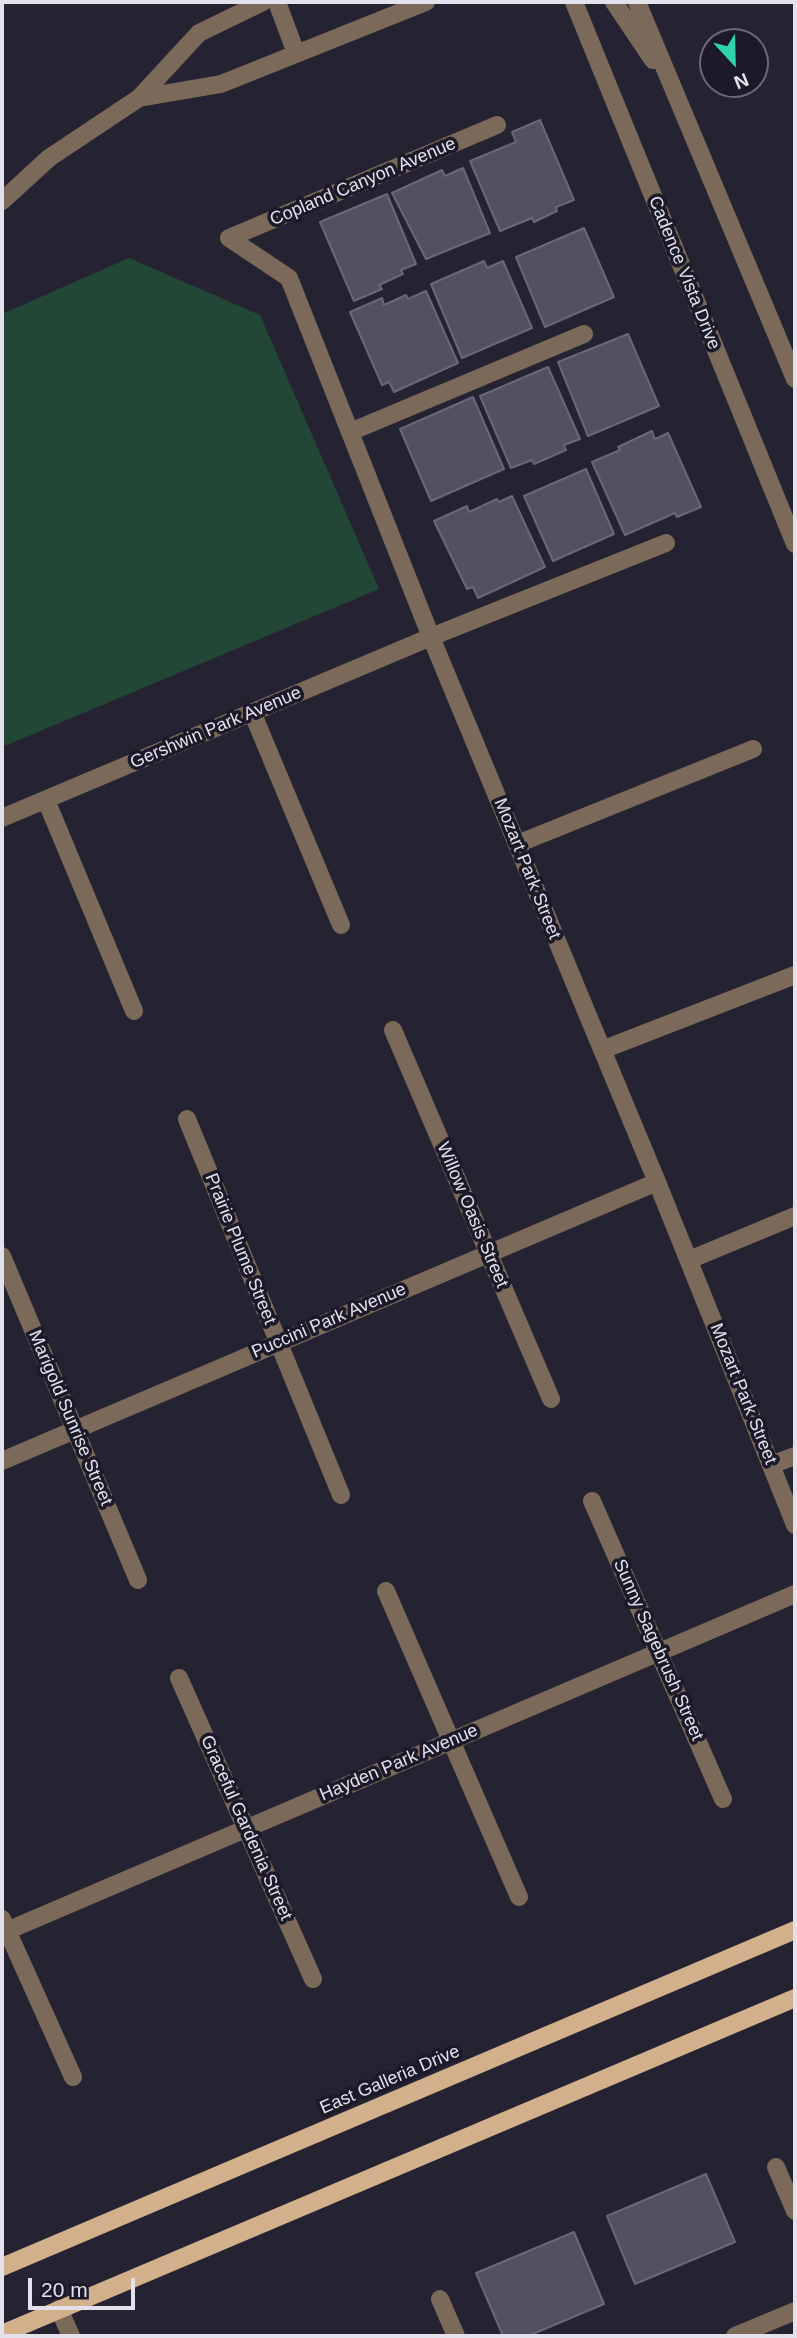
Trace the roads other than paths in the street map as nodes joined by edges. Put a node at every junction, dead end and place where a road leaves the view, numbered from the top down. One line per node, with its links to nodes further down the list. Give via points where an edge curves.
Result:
1 (263, 2): 9 (street, via 199,33)
2 (277, 2): 7 (street)
3 (426, 2): 7 (street)
4 (574, 2): 18 (street, Cadence Vista Drive)
5 (614, 2): 8 (street)
6 (637, 2): 8 (street)
7 (296, 53): 9 (street, via 221,84)
8 (673, 89): 14 (street)
9 (139, 98): 11 (street, via 49,158)
10 (497, 125): 12 (street, Copland Canyon Avenue)
11 (2, 201)
12 (229, 239): 16 (street, Mozart Park Street, via 289,278)
13 (584, 334): 16 (street)
14 (790, 352): 15 (street)
15 (795, 379)
16 (350, 432): 19 (street, Mozart Park Street)
17 (666, 543): 19 (street, Gershwin Park Avenue)
18 (795, 544)
19 (431, 637): 20 (street, Gershwin Park Avenue); 24 (street, Mozart Park Street)
20 (253, 712): 22 (street, Gershwin Park Avenue); 25 (street)
21 (753, 749): 24 (street)
22 (46, 800): 23 (street, Gershwin Park Avenue); 27 (street)
23 (2, 818)
24 (517, 844): 29 (street, Mozart Park Street)
25 (341, 925)
26 (795, 975): 29 (street)
27 (134, 1011)
28 (393, 1030): 33 (street, Willow Oasis Street)
29 (602, 1050): 31 (street, Mozart Park Street)
30 (187, 1119): 36 (street, Prairie Plume Street)
31 (657, 1182): 33 (street, Puccini Park Avenue); 35 (street, Mozart Park Street)
32 (795, 1216): 35 (street)
33 (489, 1253): 36 (street, Puccini Park Avenue); 37 (street, Willow Oasis Street)
34 (2, 1256): 38 (street, Marigold Sunrise Street)
35 (689, 1260): 41 (street, Mozart Park Street)
36 (279, 1343): 38 (street, Puccini Park Avenue); 42 (street, Prairie Plume Street)
37 (551, 1399)
38 (75, 1430): 40 (street, Puccini Park Avenue); 45 (street, Marigold Sunrise Street)
39 (795, 1456): 41 (street)
40 (2, 1461)
41 (771, 1465): 44 (street, Mozart Park Street)
42 (341, 1495)
43 (592, 1501): 48 (street, Sunny Sagebrush Street)
44 (795, 1525)
45 (138, 1580)
46 (386, 1591): 50 (street)
47 (795, 1594): 48 (street, Hayden Park Avenue)
48 (659, 1652): 50 (street, Hayden Park Avenue); 51 (street, Sunny Sagebrush Street)
49 (179, 1678): 52 (street, Graceful Gardenia Street)
50 (451, 1741): 52 (street, Hayden Park Avenue); 53 (street)
51 (723, 1799)
52 (246, 1828): 54 (street, Hayden Park Avenue); 56 (street, Graceful Gardenia Street)
53 (519, 1897)
54 (4, 1927): 58 (street)
55 (795, 1930): 61 (main road, East Galleria Drive)
56 (313, 1979)
57 (795, 1998): 63 (main road)
58 (73, 2077)
59 (776, 2166): 60 (street)
60 (795, 2211)
61 (2, 2267)
62 (440, 2300): 67 (street)
63 (59, 2309): 65 (main road); 66 (street)
64 (795, 2311): 68 (street)
65 (6, 2334)
66 (71, 2336)
67 (456, 2336)
68 (735, 2336)

